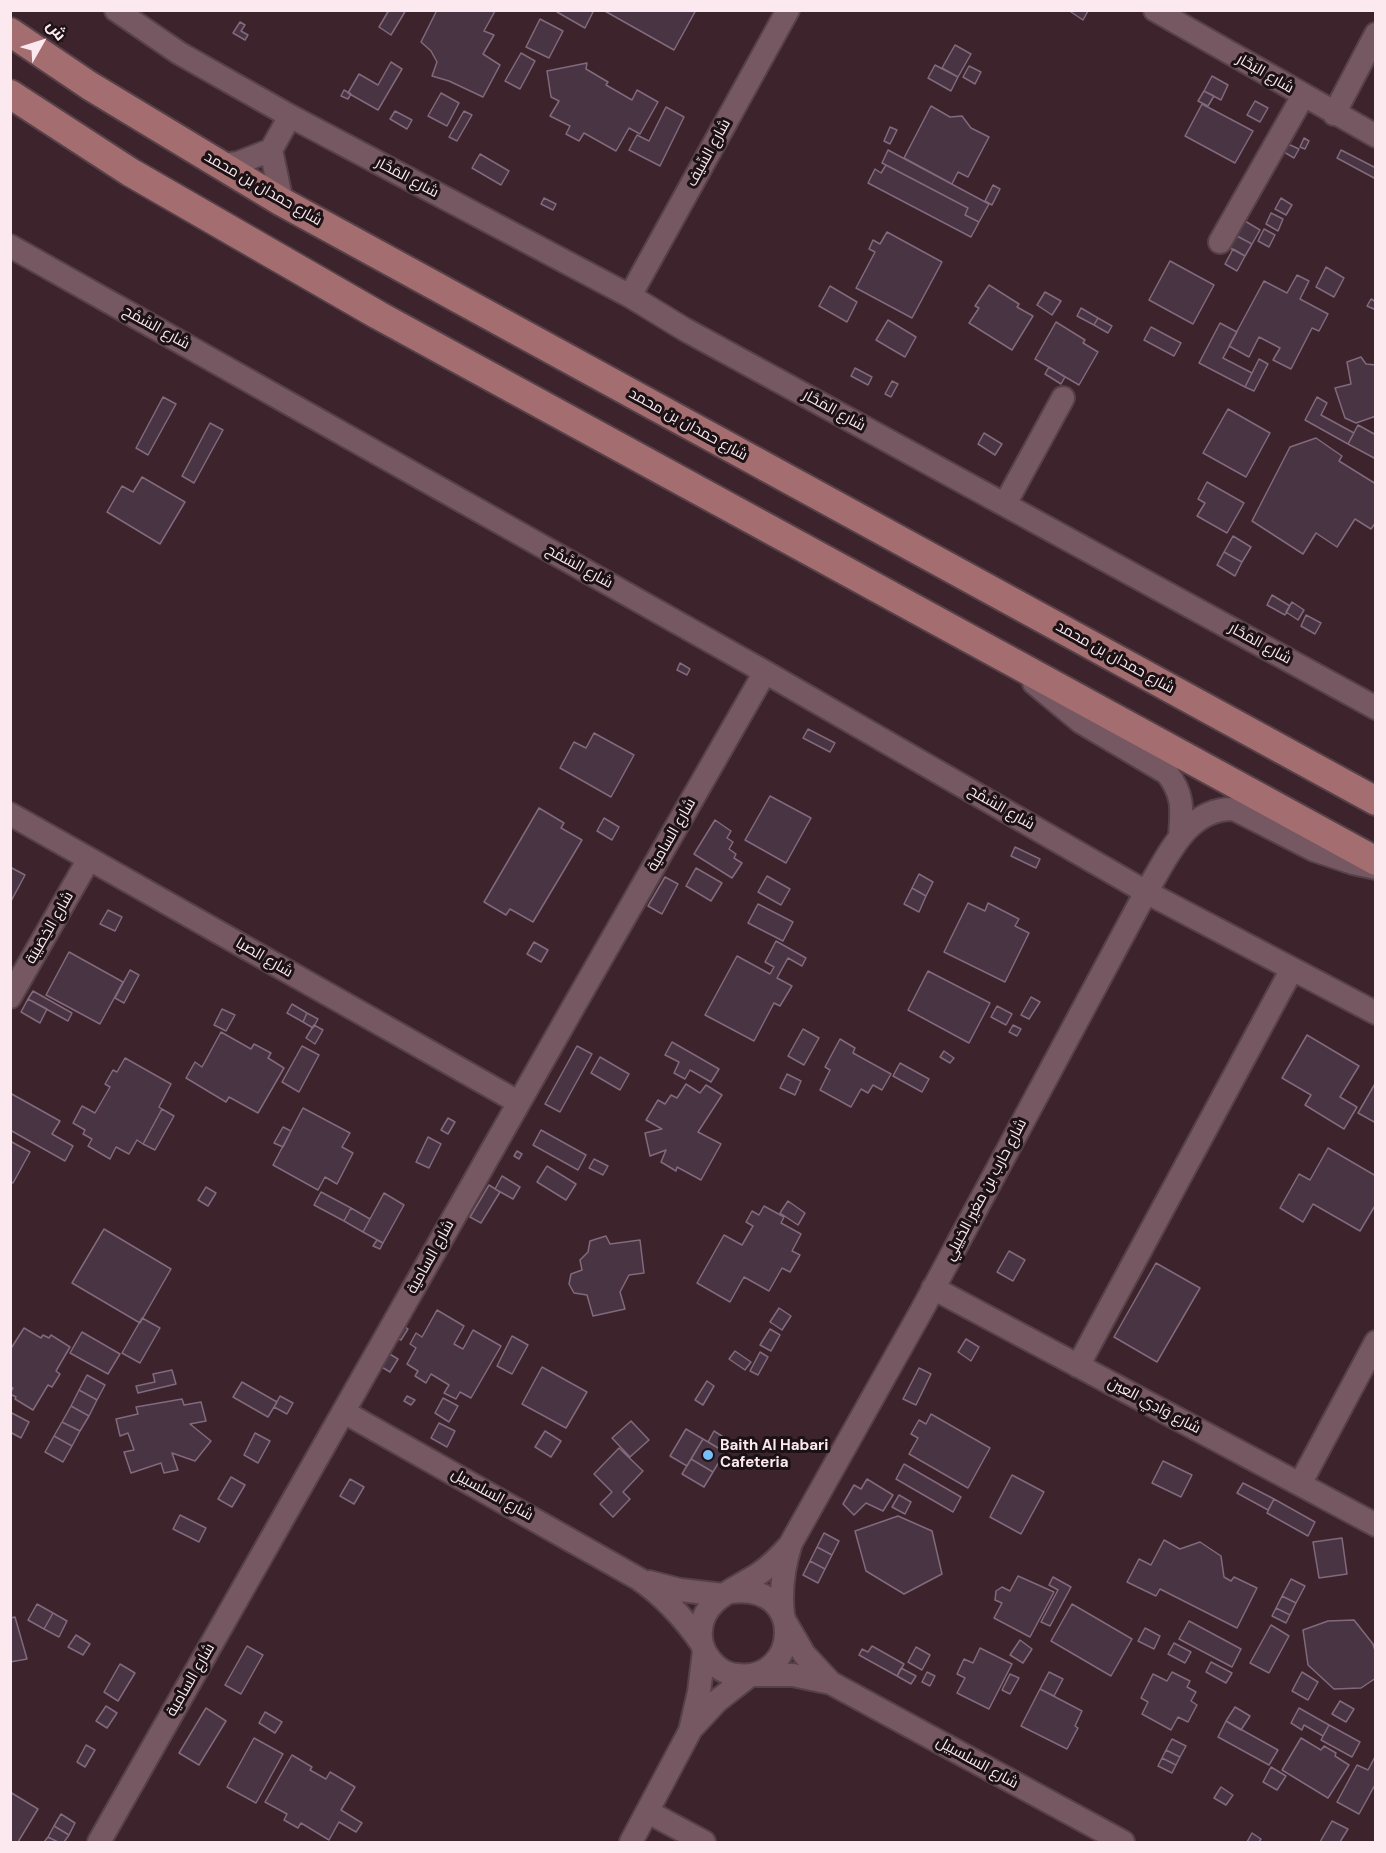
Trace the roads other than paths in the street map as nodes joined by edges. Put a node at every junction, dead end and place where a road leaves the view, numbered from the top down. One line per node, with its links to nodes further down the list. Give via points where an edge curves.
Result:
1 (116, 10): 9 (street, شارع المَحَّار, via 179,53)
2 (788, 10): 16 (street, شارع السِّيف)
3 (1155, 10): 7 (street, شارع البَحَّار)
4 (10, 32): 12 (main road, شارع حمدان بن محمد, via 90,86)
5 (1376, 34): 8 (street)
6 (10, 94): 19 (main road, via 130,172 378,315)
7 (1303, 96): 8 (street, شارع البَحَّار); 14 (street)
8 (1334, 114): 10 (street, شارع البَحَّار)
9 (290, 116): 11 (street); 16 (street, شارع المَحَّار)
10 (1376, 136)
11 (271, 150): 12 (street); 13 (street)
12 (221, 165): 13 (main road, شارع حمدان بن محمد)
13 (282, 202): 22 (main road, شارع حمدان بن محمد)
14 (1220, 242)
15 (10, 246): 20 (street, شارع السَّمْح)
16 (630, 296): 18 (street, شارع المَحَّار)
17 (1063, 398): 18 (street)
18 (1005, 504): 21 (street, شارع المَحَّار)
19 (1009, 660): 24 (street, شارع حارب بن مغير الخييلي, via 1082,722 1167,773 1182,800); 26 (main road)
20 (765, 672): 28 (street, شارع السَّمْح); 32 (street, شارع السامية)
21 (1376, 708)
22 (1376, 801)
23 (10, 814): 25 (street, شارع الصبا)
24 (1180, 836): 27 (street, شارع حارب بن مغير الخييلي, via 1207,813 1234,809 1314,850); 28 (street, شارع حارب بن مغير الخييلي)
25 (89, 859): 30 (street, شارع الخِصَيبَة); 32 (street, شارع الصبا)
26 (1376, 861)
27 (1376, 868)
28 (1146, 892): 29 (street, شارع السَّمْح); 33 (street, شارع حارب بن مغير الخييلي)
29 (1292, 969): 31 (street, شارع السَّمْح); 35 (street)
30 (10, 997)
31 (1376, 1012)
32 (518, 1102): 36 (street, شارع السامية)
33 (933, 1288): 35 (street, شارع وَادِي العين); 39 (street, شارع حارب بن مغير الخييلي)
34 (1376, 1342): 37 (street)
35 (1078, 1366): 37 (street, شارع وَادِي العين)
36 (344, 1412): 40 (street, شارع السلسبيل); 48 (street, شارع السامية)
37 (1300, 1484): 38 (street, شارع وَادِي العين)
38 (1376, 1525)
39 (791, 1544): 41 (street, شارع حارب بن مغير الخييلي, via 763,1571); 42 (street, شارع حارب بن مغير الخييلي, via 782,1579)
40 (639, 1579): 41 (street, شارع السلسبيل, via 680,1590); 43 (street, شارع السلسبيل, via 674,1608)
41 (726, 1593): 42 (street, via 760,1593 774,1602); 43 (street, via 714,1602 702,1621)
42 (784, 1618): 44 (street, via 784,1648 767,1669); 45 (street, شارع السلسبيل, via 804,1654)
43 (703, 1648): 44 (street, via 722,1671); 46 (street)
44 (751, 1675): 45 (street, شارع السلسبيل, via 793,1675); 46 (street, via 717,1701)
45 (831, 1683): 51 (street, شارع السلسبيل)
46 (690, 1731): 47 (street)
47 (648, 1812): 49 (street); 50 (street)
48 (99, 1842)
49 (631, 1842)
50 (704, 1842)
51 (1123, 1842)

